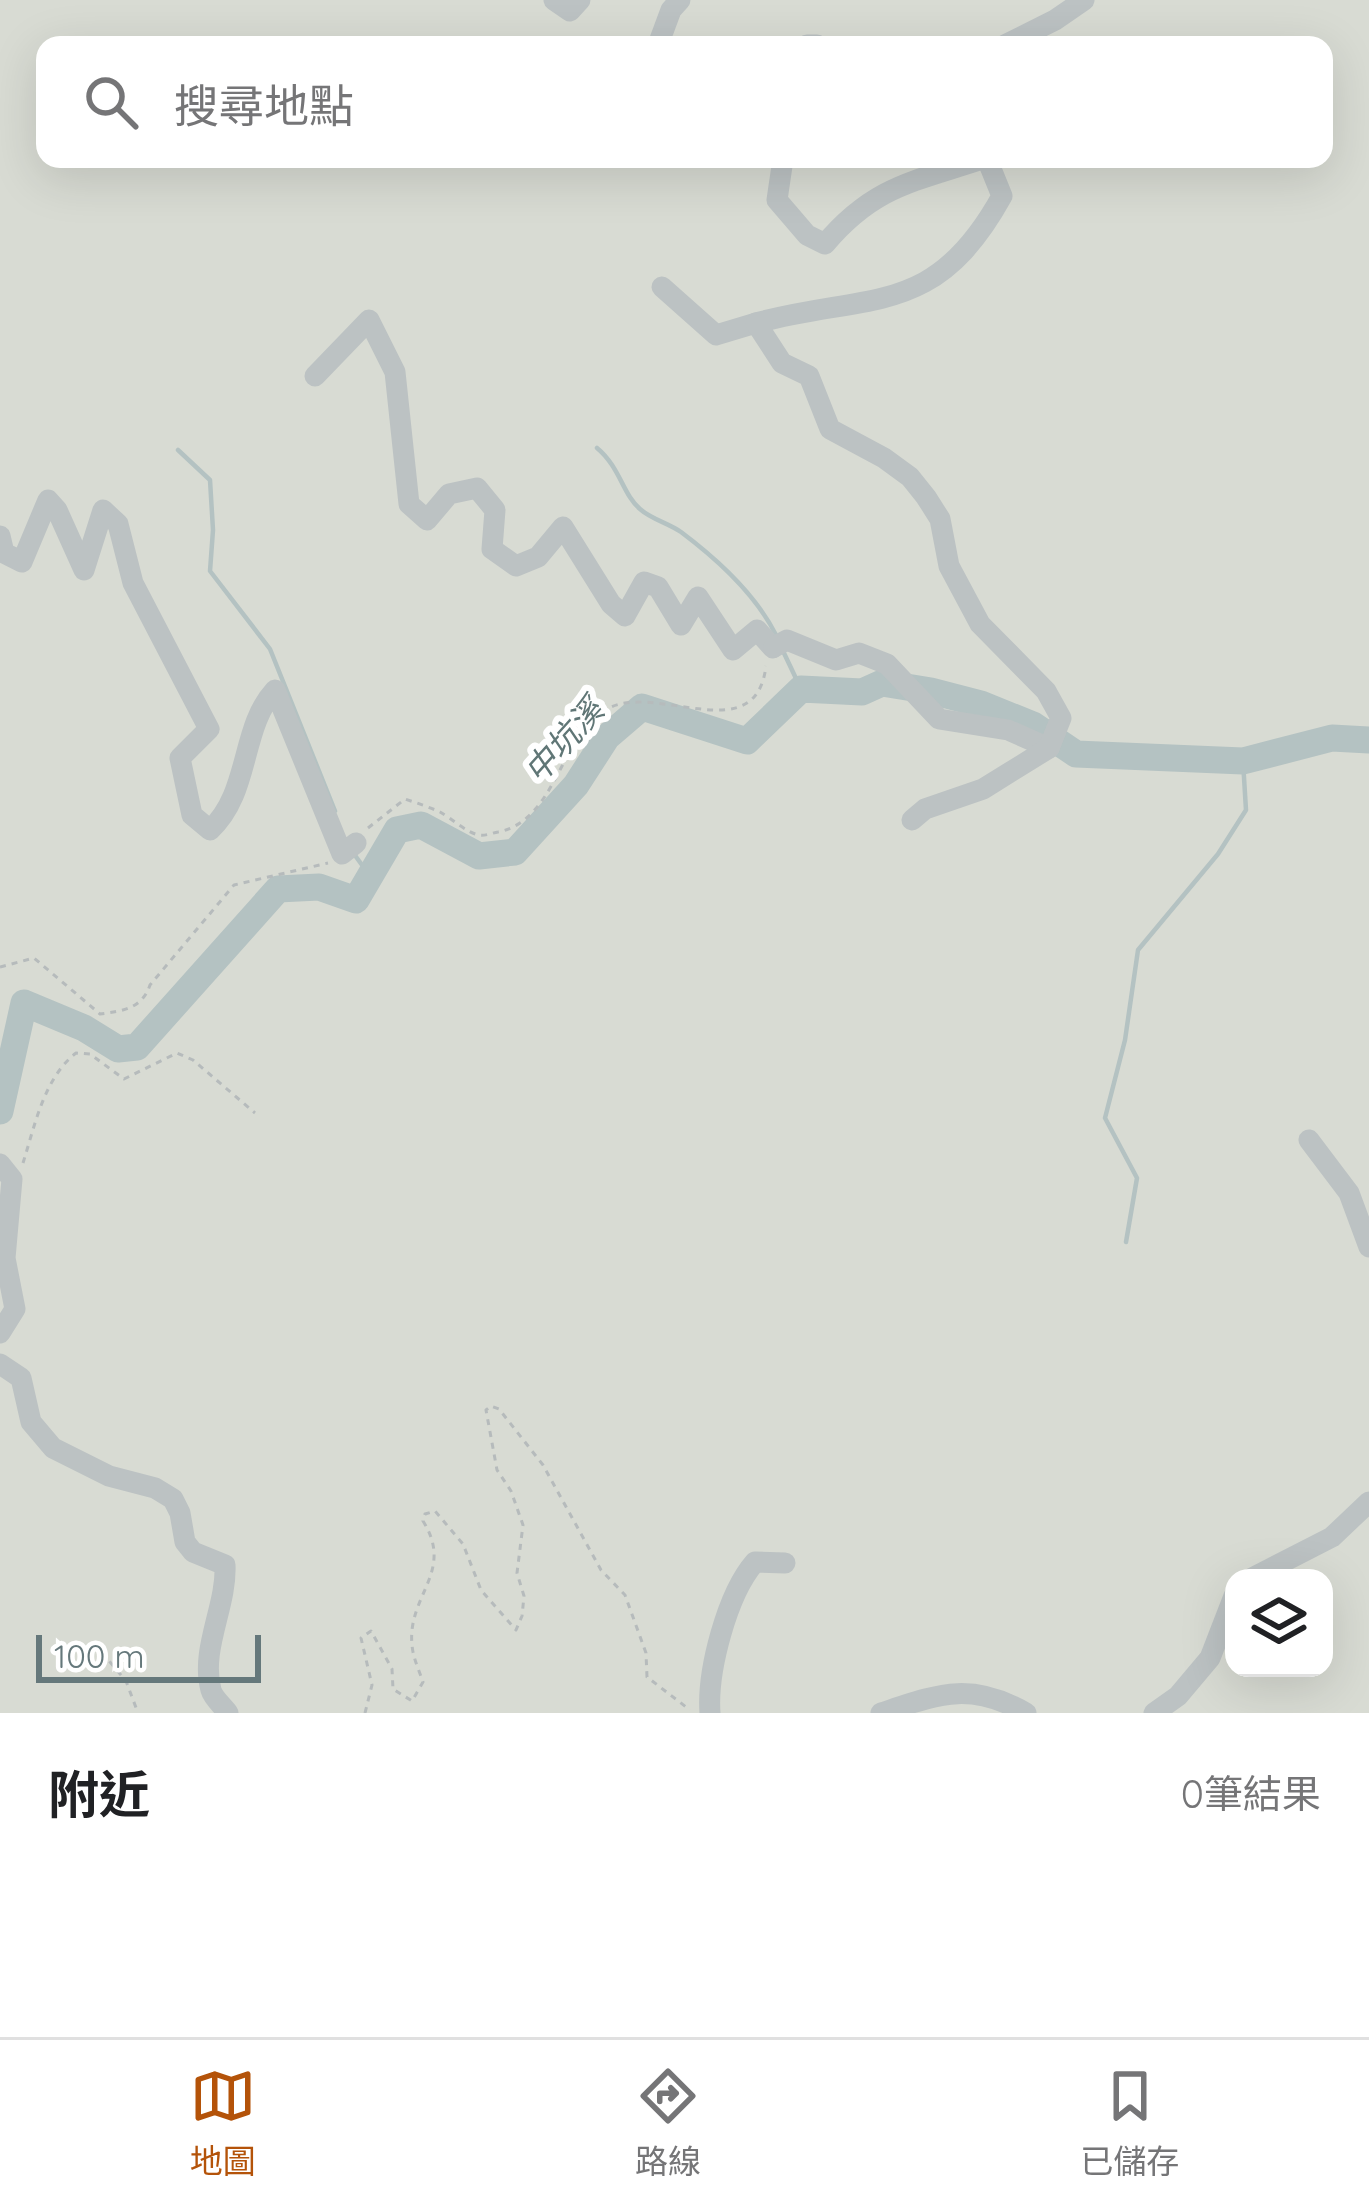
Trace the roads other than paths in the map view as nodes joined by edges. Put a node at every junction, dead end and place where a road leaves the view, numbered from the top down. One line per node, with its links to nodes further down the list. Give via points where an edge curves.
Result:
1 (554, 0): 2 (street, via 570,11)
2 (580, 0)
3 (680, 0): 5 (street)
4 (1084, 0): 6 (street)
5 (661, 36)
6 (1023, 36)
7 (782, 168): 8 (street, via 777,200 825,244 850,214 892,187)
8 (954, 168)
9 (988, 168): 11 (street, via 1002,196 960,257 893,298)
10 (662, 287): 11 (street, via 716,335)
11 (756, 322): 14 (street, via 782,363 809,376 830,429 884,458 926,497 980,624 1046,691 1061,718)
12 (315, 376): 14 (street, via 369,320 395,372 409,504 428,520 449,494 477,488 495,510 492,549 516,566 538,557 563,527 625,616 644,583 658,587 681,625 698,596 733,650 757,630 778,645 836,661 860,653 887,664 940,719 1008,730)
13 (0, 536): 16 (street, via 4,553 22,562 48,500 84,570 103,510 118,524 133,583 209,729 180,758 192,815 210,830 222,819 257,709 275,690)
14 (1049, 747): 15 (street, via 983,790)
15 (912, 820)
16 (349, 848)
17 (1309, 1140): 19 (street, via 1349,1192)
18 (6, 1172): 20 (street, via 4,1258 15,1309)
19 (1369, 1247)
20 (0, 1333)
21 (0, 1364): 26 (street, via 21,1378 31,1422 53,1448 173,1498 185,1541 225,1564 211,1692)
22 (1364, 1511): 24 (street, via 1332,1538)
23 (785, 1563): 27 (street, via 755,1562 743,1576 715,1660)
24 (1270, 1569)
25 (1225, 1619): 30 (street, via 1210,1658)
26 (228, 1713)
27 (710, 1713)
28 (881, 1713): 29 (street, via 960,1691 997,1696)
29 (1026, 1713)
30 (1154, 1713)

